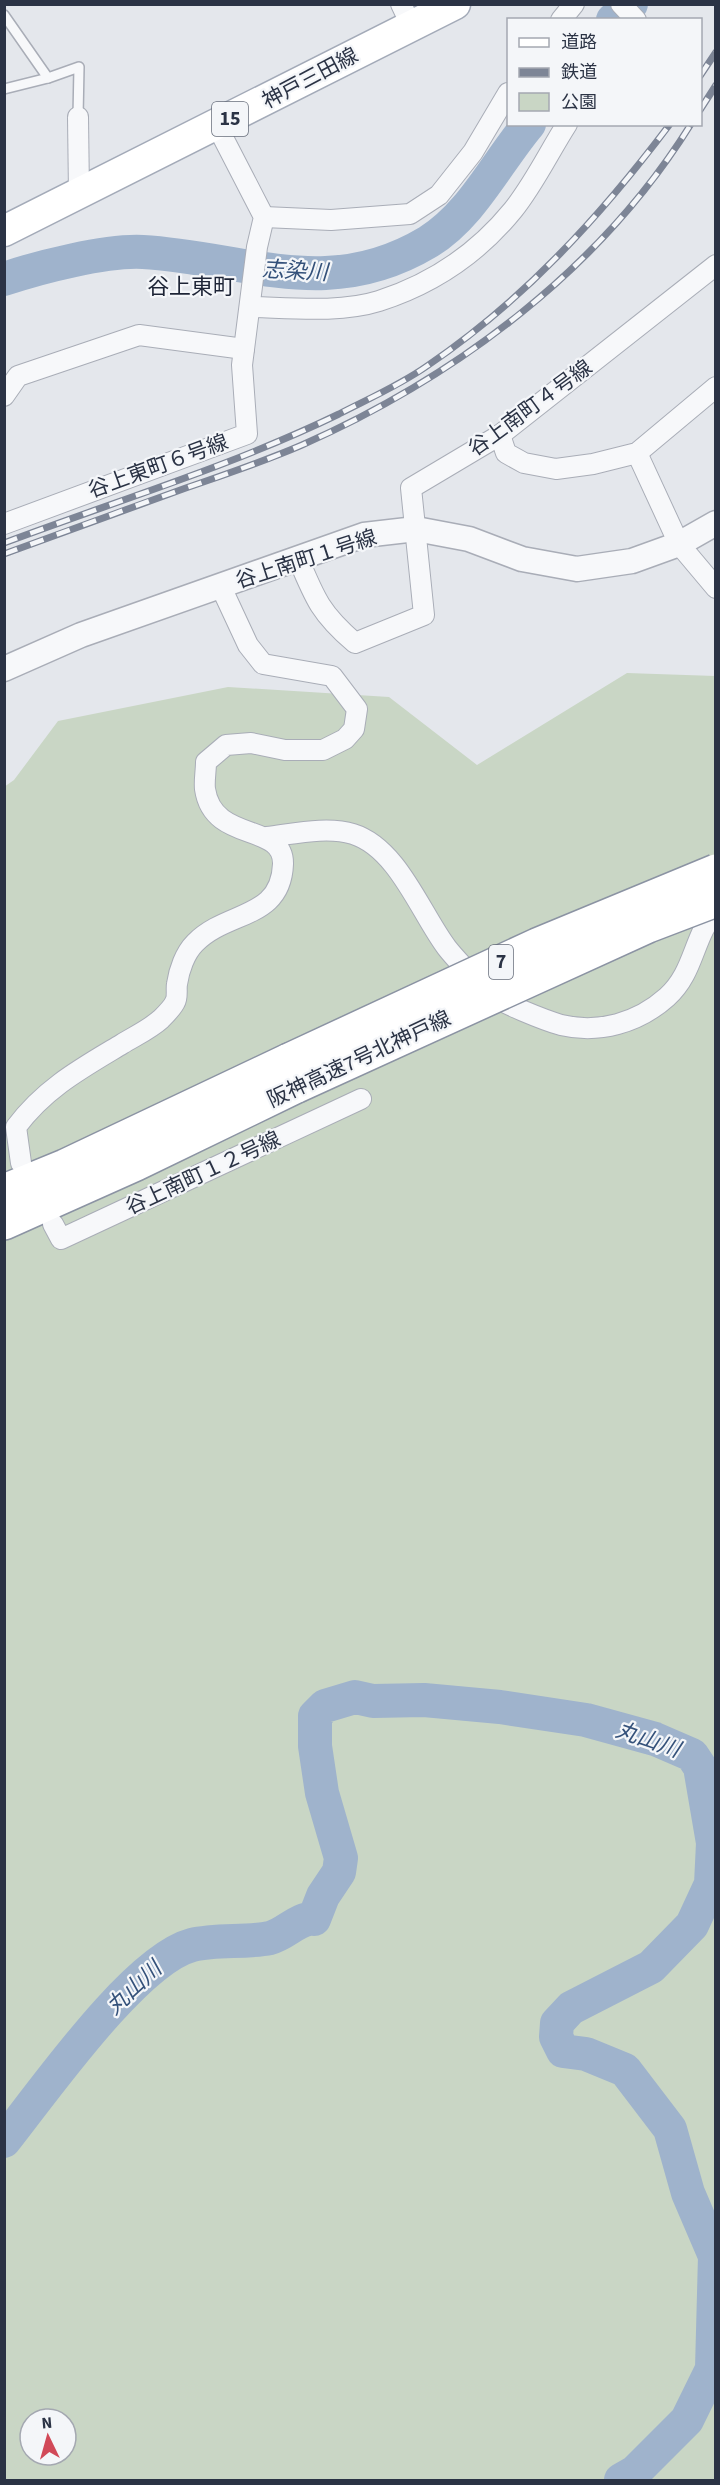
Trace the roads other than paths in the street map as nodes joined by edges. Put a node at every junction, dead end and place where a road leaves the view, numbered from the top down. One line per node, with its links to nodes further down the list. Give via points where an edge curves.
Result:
1 (455, 4): 5 (main road, 神戸三田線 / 15)
2 (574, 4): 6 (street)
3 (621, 4): 7 (street)
4 (4, 15): 8 (lane)
5 (406, 15): 12 (main road, 神戸三田線 / 15)
6 (563, 18)
7 (634, 18)
8 (48, 78): 9 (lane); 11 (lane, via 79,68)
9 (4, 89)
10 (507, 95): 15 (street, via 473,152 439,195 410,214 340,219)
11 (78, 117): 14 (street)
12 (217, 126): 14 (main road, 神戸三田線 / 15); 15 (street)
13 (566, 126): 18 (street, via 514,209 477,249 434,278 377,302 320,309)
14 (79, 194): 16 (main road, 神戸三田線 / 15)
15 (264, 217): 18 (street, 谷上東町６号線)
16 (4, 231)
17 (716, 265): 22 (street, 谷上南町４号線)
18 (252, 301): 19 (street, 谷上東町６号線)
19 (244, 349): 21 (street, via 139,334 18,376); 25 (street, 谷上東町６号線, via 247,434)
20 (716, 387): 23 (street)
21 (4, 396)
22 (501, 435): 23 (street, via 506,453 524,463 556,470); 26 (street, 谷上南町４号線, via 411,488)
23 (637, 453): 27 (street)
24 (716, 523): 27 (street, 谷上南町１号線)
25 (4, 524)
26 (416, 529): 27 (street, 谷上南町１号線, via 470,539 522,559 577,569 633,561); 28 (street, 谷上南町１号線, via 364,534); 28 (street, 谷上南町４号線, via 424,615 355,644 328,620)
27 (679, 544): 30 (street)
28 (298, 558): 29 (street, 谷上南町１号線)
29 (221, 586): 31 (street, 谷上南町１号線, via 81,635); 32 (street, via 248,645 263,664 332,676 357,709 354,729 345,739 323,750 285,750 251,743 226,745 206,762 205,789 213,813 247,834)
30 (716, 588)
31 (4, 669)
32 (267, 837): 35 (street, via 332,831 354,834 372,844 405,878 447,947 486,992 551,1022 582,1030 613,1026 645,1014 667,997 685,977); 38 (street, via 278,845 283,860 282,879 275,896 262,907 213,928 194,944 180,970 176,1002 160,1021 64,1079 33,1104 16,1127)
33 (716, 871): 36 (highway, 阪神高速7号北神戸線 / 7, bridge, via 537,945)
34 (716, 900): 36 (highway, 阪神高速7号北神戸線 / 7, bridge)
35 (716, 911)
36 (293, 1073): 39 (highway, 阪神高速7号北神戸線 / 7); 40 (highway, 阪神高速7号北神戸線 / 7, via 116,1173)
37 (361, 1100): 41 (street, 谷上南町１２号線, via 61,1239)
38 (21, 1163)
39 (4, 1191)
40 (4, 1223)
41 (53, 1224)

